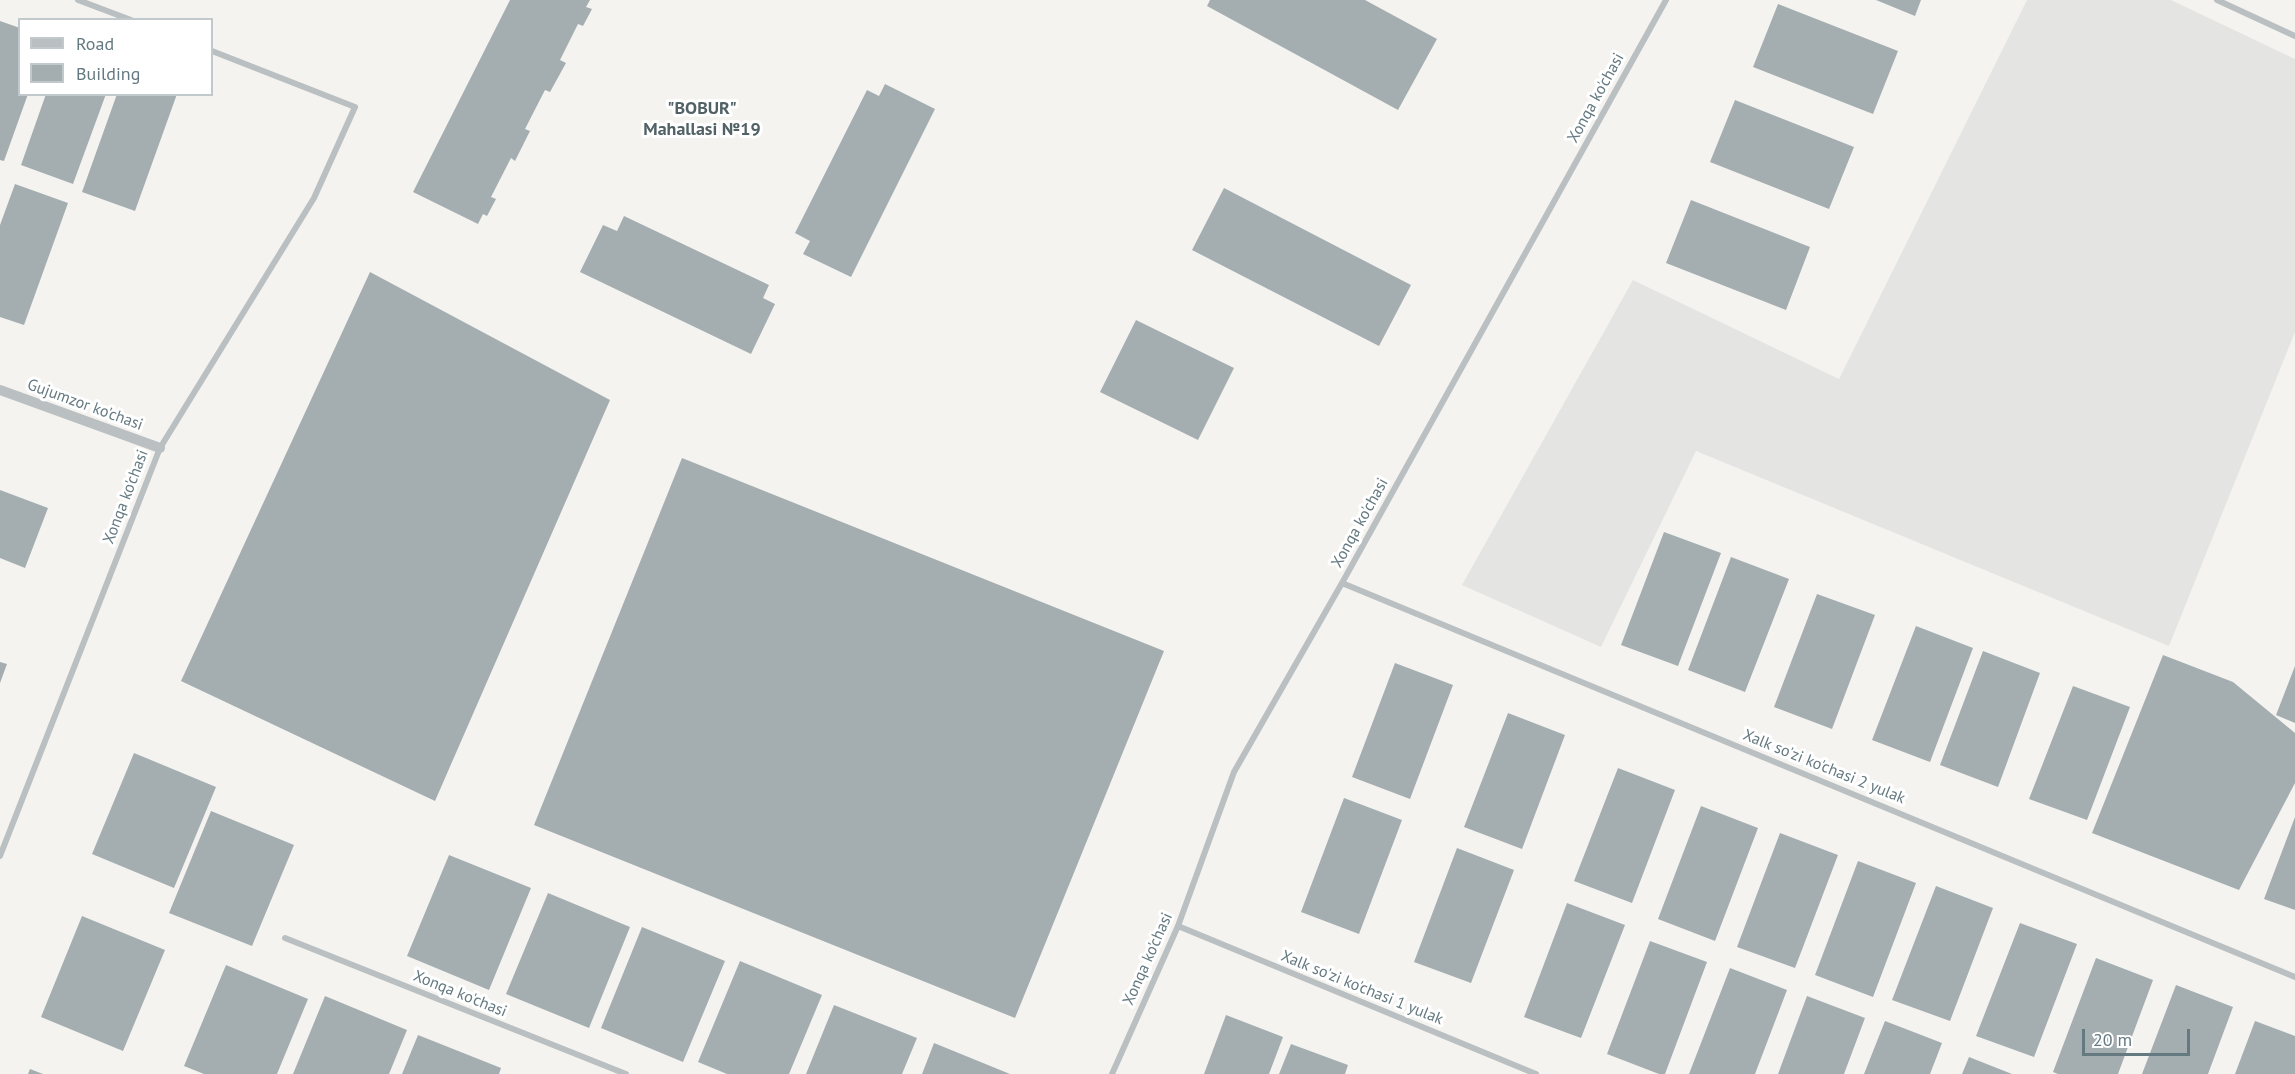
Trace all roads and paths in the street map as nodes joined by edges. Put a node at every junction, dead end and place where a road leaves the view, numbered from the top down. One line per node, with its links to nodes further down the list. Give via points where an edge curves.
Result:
1 (78, 0): 4 (street)
2 (1666, 0): 9 (street, Xonqa ko'chasi)
3 (2217, 0): 5 (street)
4 (126, 18)
5 (2295, 36)
6 (213, 51): 8 (street, Xonqa ko'chasi, via 356,107 314,198)
7 (0, 390): 8 (street, Gujumzor ko'chasi)
8 (160, 448): 10 (street, Xonqa ko'chasi)
9 (1342, 583): 11 (street, Xonqa ko'chasi, via 1234,772); 13 (street, Xalk so'zi ko'chasi 2 yulak)
10 (0, 856)
11 (1178, 926): 15 (street, Xonqa ko'chasi); 16 (street, Xalk so'zi ko'chasi 1 yulak)
12 (285, 938): 14 (street, Xonqa ko'chasi)
13 (2295, 977)
14 (626, 1074)
15 (1112, 1074)
16 (1536, 1074)

